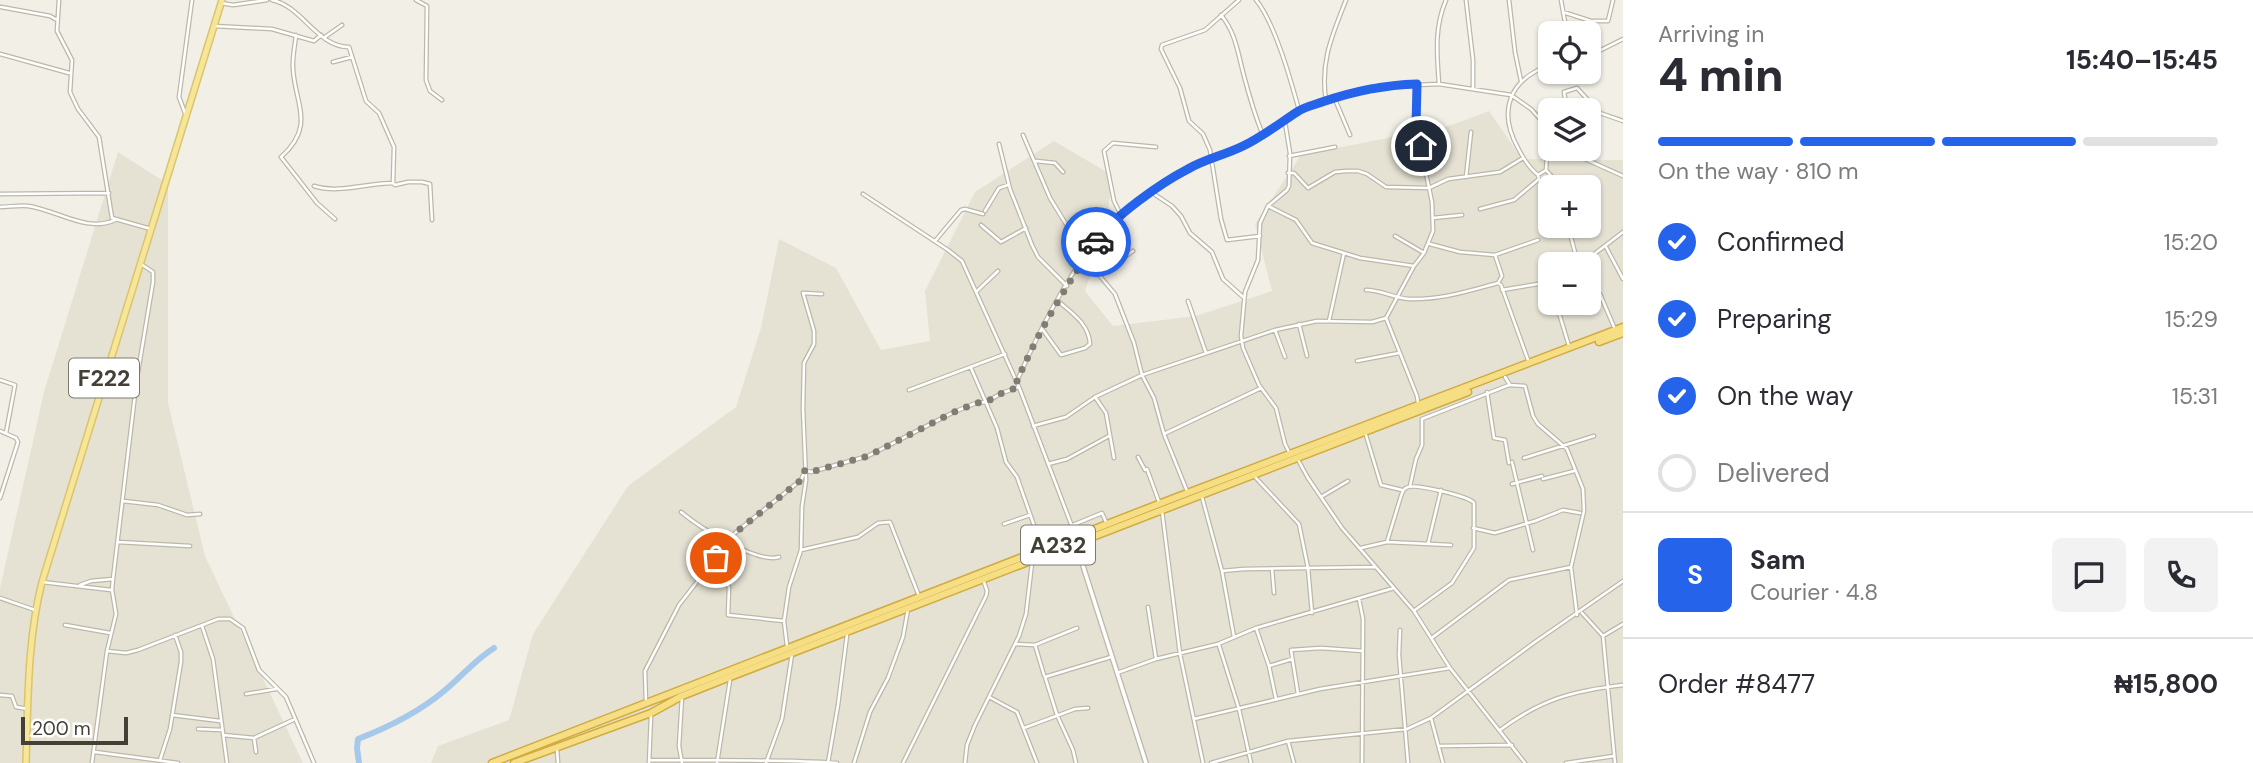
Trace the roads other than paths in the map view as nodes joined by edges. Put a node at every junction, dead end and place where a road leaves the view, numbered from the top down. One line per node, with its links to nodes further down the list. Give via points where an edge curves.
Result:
1 (59, 0): 20 (street)
2 (192, 0): 45 (street, via 179,97)
3 (267, 0): 15 (street, via 233,5)
4 (272, 0): 25 (street, via 290,8)
5 (416, 0): 41 (street, via 427,6 426,80 430,91)
6 (1231, 0): 16 (street)
7 (1239, 0): 16 (street)
8 (1256, 0): 43 (street, via 1286,67)
9 (1346, 0): 42 (street, via 1326,58)
10 (1446, 0): 35 (street, via 1436,39)
11 (1466, 0): 36 (street)
12 (1509, 0): 33 (street)
13 (1561, 0): 18 (street)
14 (1613, 0): 18 (street, via 1608,21)
15 (221, 1): 22 (main road, F222)
16 (1234, 5): 19 (street)
17 (1, 7): 20 (street)
18 (1563, 12): 21 (street)
19 (1221, 15): 50 (street, via 1238,47); 58 (street, via 1205,30 1161,49 1180,88 1189,121 1203,134)
20 (57, 20): 32 (street, via 57,31 72,60)
21 (1565, 21)
22 (214, 25): 24 (street); 45 (main road, F222)
23 (342, 25): 25 (street)
24 (296, 35): 25 (street, via 315,41); 85 (street, via 293,65 303,120 281,157)
25 (323, 36): 29 (street, via 336,46 349,47)
26 (1623, 39): 27 (street)
27 (1601, 50)
28 (0, 54): 32 (street)
29 (352, 57): 30 (street); 70 (street, via 366,101 379,113 394,146)
30 (333, 62)
31 (1538, 69): 33 (street)
32 (69, 73): 75 (street, via 70,92 99,137)
33 (1521, 81): 37 (street)
34 (1417, 84): 35 (street); 38 (street, via 1371,87); 73 (street, via 1416,127)
35 (1438, 84): 36 (street)
36 (1473, 89): 37 (street)
37 (1511, 95): 46 (street); 57 (street, via 1511,137)
38 (1334, 97): 42 (street); 52 (street)
39 (1565, 98): 40 (street, via 1564,92 1577,88)
40 (1586, 98)
41 (442, 100)
42 (1326, 101): 43 (street)
43 (1299, 110): 48 (street)
44 (1601, 112): 47 (street)
45 (186, 114): 89 (main road, F222)
46 (1538, 117)
47 (1623, 121)
48 (1285, 122): 50 (street); 56 (street)
49 (1471, 132): 68 (street)
50 (1262, 133): 58 (street)
51 (1023, 135): 59 (street)
52 (1350, 135)
53 (999, 144): 71 (street)
54 (1335, 147): 56 (street)
55 (1156, 148): 81 (street, via 1113,143 1104,151)
56 (1289, 156): 64 (street)
57 (1523, 158): 65 (street); 68 (street, via 1500,173)
58 (1211, 160): 74 (street, via 1190,167); 91 (street, via 1227,240)
59 (1036, 161): 63 (street, via 1055,163); 99 (street, via 1050,198)
60 (1547, 161): 62 (street)
61 (1590, 161): 67 (street)
62 (1546, 170): 65 (street); 66 (street)
63 (1063, 172)
64 (1288, 173): 73 (street, via 1294,173 1308,188 1335,172 1347,171 1367,174 1385,187); 78 (street, via 1287,190)
65 (1538, 175)
66 (1550, 175)
67 (1623, 176)
68 (1466, 177): 73 (street)
69 (1538, 180): 80 (street, via 1514,200)
70 (393, 183): 72 (street, via 327,190); 86 (street, via 430,184)
71 (1009, 185): 88 (street); 94 (street, via 999,188 984,212 961,210)
72 (314, 186)
73 (1429, 188): 83 (street)
74 (1151, 192): 81 (street); 118 (street, via 1181,216 1190,233 1212,252 1223,279)
75 (109, 193): 76 (street); 84 (street)
76 (0, 194)
77 (863, 194): 94 (street)
78 (1268, 206): 91 (street); 100 (street, via 1296,220 1312,243)
79 (0, 207): 84 (street, via 29,206 81,222 106,224)
80 (1480, 209)
81 (1121, 215): 99 (street)
82 (1462, 215): 83 (street)
83 (1433, 218): 95 (street)
84 (115, 219): 89 (street)
85 (335, 219)
86 (432, 220)
87 (981, 225): 88 (street, via 1001,242)
88 (1026, 228): 111 (street, via 1038,257)
89 (151, 229): 103 (main road, F222)
90 (1623, 232): 96 (street)
91 (1260, 236): 118 (street, via 1258,260)
92 (1395, 236): 101 (street)
93 (1538, 240): 102 (street)
94 (935, 241): 114 (street, via 962,261)
95 (1428, 243): 101 (street); 102 (street)
96 (1606, 247): 98 (street); 108 (street)
97 (1133, 251): 107 (street)
98 (1596, 252)
99 (1088, 253): 104 (street)
100 (1344, 253): 105 (street); 123 (street)
101 (1424, 253): 105 (street)
102 (1495, 255): 109 (street, via 1502,276)
103 (140, 264): 177 (street, via 154,273); 212 (main road, F222)
104 (1081, 264): 107 (street); 111 (street)
105 (1414, 266): 117 (street)
106 (998, 271): 114 (street)
107 (1099, 275): 138 (street, via 1115,294)
108 (1623, 279)
109 (1498, 283): 113 (street); 117 (street, via 1454,296)
110 (1538, 284): 113 (street)
111 (1067, 286): 119 (street)
112 (1366, 290): 117 (street)
113 (1503, 290): 136 (street)
114 (977, 291): 132 (street)
115 (822, 294): 164 (street, via 803,293 814,331 814,344 804,363)
116 (1601, 296): 127 (street)
117 (1399, 297): 122 (street)
118 (1245, 298): 128 (street)
119 (1058, 301): 125 (street); 125 (street, via 1081,320 1090,344 1061,355)
120 (1188, 301): 130 (street)
121 (1560, 315): 129 (street)
122 (1386, 318): 123 (street); 131 (street)
123 (1329, 321): 124 (street)
124 (1299, 324): 126 (street); 133 (street)
125 (1042, 330): 141 (street)
126 (1276, 330): 128 (street); 134 (street)
127 (1620, 330): 129 (highway, A232); 139 (highway, A232)
128 (1244, 342): 130 (street); 145 (street)
129 (1570, 349): 136 (highway, A232)
130 (1206, 353): 138 (street)
131 (1400, 353): 135 (street); 150 (street)
132 (1005, 354): 137 (street); 141 (street)
133 (1307, 356)
134 (1285, 357)
135 (1357, 361)
136 (1529, 363): 143 (highway, A232)
137 (971, 368): 146 (street); 149 (street)
138 (1142, 375): 148 (street); 155 (street)
139 (1505, 377): 142 (street); 143 (highway, A232)
140 (0, 380): 153 (street, via 15,385)
141 (1017, 381): 144 (street)
142 (1509, 384): 143 (street); 158 (street, via 1525,386 1538,424)
143 (1486, 386): 147 (highway, A232); 150 (highway, A232); 169 (street, via 1494,438 1505,440)
144 (1019, 387): 149 (street); 151 (street)
145 (1261, 388): 155 (street); 159 (street, via 1274,404 1285,444)
146 (909, 390)
147 (1469, 395): 154 (highway, A232); 170 (street, via 1422,419 1422,445)
148 (1095, 397): 151 (street, via 1066,416); 156 (street, via 1106,413)
149 (986, 402): 164 (street, via 954,412 868,456); 182 (street)
150 (1418, 406): 159 (highway, A232)
151 (1034, 426): 163 (street)
152 (0, 430): 153 (street)
153 (6, 432): 176 (street, via 18,442)
154 (1365, 432): 159 (highway, A232); 171 (street, via 1381,485)
155 (1164, 434): 174 (street, via 1186,487)
156 (1109, 436): 161 (street); 163 (street)
157 (1594, 436): 158 (street)
158 (1565, 447): 162 (street); 165 (street)
159 (1294, 456): 166 (highway, A232); 174 (highway, A232); 175 (street)
160 (1138, 457): 178 (street)
161 (1114, 458)
162 (1524, 458)
163 (1048, 464): 186 (street)
164 (805, 470): 167 (street)
165 (1575, 471): 169 (street); 181 (street, via 1584,496)
166 (1253, 475): 173 (highway, A232); 204 (street, via 1299,524)
167 (804, 480): 191 (street, via 755,515); 197 (street)
168 (1348, 481): 175 (street)
169 (1514, 483): 183 (street)
170 (1410, 486): 171 (street); 172 (street)
171 (1404, 490): 192 (street)
172 (1441, 490): 187 (street, via 1473,500); 193 (street)
173 (1201, 494): 178 (highway, A232); 206 (street)
174 (1185, 495): 178 (highway, A232)
175 (1320, 497): 196 (street)
176 (0, 498)
177 (123, 501): 180 (street); 190 (street)
178 (1161, 507): 185 (highway, A232); 189 (highway, A232); 248 (street)
179 (681, 512): 191 (street)
180 (200, 514)
181 (1582, 514): 183 (street, via 1563,510); 203 (street)
182 (1030, 515): 184 (street); 188 (street)
183 (1527, 522): 187 (street, via 1494,533); 198 (street)
184 (1004, 524)
185 (1108, 525): 186 (street, via 1102,513); 189 (highway, A232)
186 (1072, 526): 188 (street); 189 (street)
187 (1473, 528): 225 (street, via 1474,548 1452,583)
188 (1039, 539): 199 (street)
189 (1076, 541): 199 (highway, A232); 201 (highway, A232); 250 (street)
190 (118, 542): 195 (street); 209 (street)
191 (729, 542): 200 (street, via 753,554); 207 (street)
192 (1387, 542): 193 (street); 196 (street)
193 (1427, 544): 194 (street)
194 (1451, 545)
195 (190, 546)
196 (1361, 548): 202 (street)
197 (801, 550): 220 (street, via 858,537 880,522 890,522); 229 (street)
198 (1533, 550)
199 (1043, 551): 214 (highway, A232)
200 (779, 557)
201 (1031, 560): 211 (highway, A232); 242 (street, via 1026,614)
202 (1377, 567): 204 (street); 216 (street)
203 (1571, 567): 228 (street); 241 (street, via 1509,580)
204 (1308, 568): 205 (street); 227 (street)
205 (1272, 569): 206 (street); 218 (street)
206 (1222, 571): 240 (street)
207 (705, 573): 210 (street); 270 (street, via 679,605 645,671)
208 (735, 578): 210 (street)
209 (113, 579): 215 (street); 217 (street)
210 (723, 579): 229 (street, via 729,587 728,615)
211 (984, 579): 214 (highway, A232); 314 (street, via 986,596)
212 (42, 582): 215 (street); 224 (main road, F222)
213 (1623, 582): 226 (street)
214 (966, 583): 220 (highway, A232); 223 (highway, A232)
215 (80, 585): 217 (street)
216 (1394, 588): 221 (street); 225 (street)
217 (112, 590): 237 (street, via 116,614)
218 (1274, 593)
219 (0, 598): 224 (street)
220 (919, 598): 246 (highway, A232)
221 (1359, 599): 227 (street); 247 (street)
222 (1148, 607): 251 (street)
223 (908, 609): 236 (highway, A232); 313 (street, via 899,647 870,712)
224 (35, 610): 272 (main road, F222)
225 (1414, 611): 241 (street)
226 (1581, 612): 228 (street); 239 (street)
227 (1312, 613): 234 (street)
228 (1577, 615): 263 (street)
229 (783, 621): 246 (street)
230 (1623, 624): 239 (street)
231 (65, 625): 237 (street)
232 (202, 626): 238 (street); 262 (street, via 226,618 235,621 247,636 259,670); 280 (street, via 213,659)
233 (1077, 628): 244 (street)
234 (1256, 628): 240 (street); 253 (street)
235 (1400, 630): 258 (street)
236 (847, 632): 246 (highway, A232); 311 (street)
237 (111, 634): 245 (street)
238 (175, 635): 245 (street, via 138,650); 275 (street, via 181,662)
239 (1603, 636): 261 (street)
240 (1234, 637): 243 (street)
241 (1433, 638): 254 (street)
242 (1015, 644): 244 (street); 268 (street)
243 (1219, 644): 248 (street); 273 (street)
244 (1035, 645): 257 (street)
245 (107, 651): 294 (street)
246 (790, 651): 249 (highway, A232); 310 (street, via 782,719)
247 (1363, 651): 252 (street, via 1302,648 1291,650); 259 (street)
248 (1180, 654): 251 (street); 278 (street)
249 (776, 656): 256 (highway, A232); 270 (highway, A232)
250 (1111, 656): 255 (street); 257 (street)
251 (1156, 659): 255 (street)
252 (1292, 659): 253 (street); 265 (street)
253 (1269, 666): 269 (street)
254 (1450, 667): 258 (street); 263 (street)
255 (1117, 673): 318 (street)
256 (730, 677): 267 (highway, A232); 300 (street)
257 (1045, 677): 276 (street)
258 (1402, 677): 259 (street); 283 (street)
259 (1363, 681): 265 (street); 287 (street)
260 (1623, 685): 261 (street)
261 (1607, 686): 285 (street, via 1549,700); 297 (street)
262 (276, 689): 264 (street); 279 (street, via 286,697)
263 (1468, 692): 277 (street); 285 (street)
264 (246, 694)
265 (1298, 694): 269 (street)
266 (0, 695): 272 (street, via 12,696 16,707)
267 (682, 696): 274 (highway, A232); 301 (street)
268 (989, 696): 281 (street, via 1017,712); 315 (street, via 967,745)
269 (1276, 701): 273 (street)
270 (646, 703): 286 (highway, A232)
271 (1088, 708): 276 (street)
272 (28, 709): 302 (main road, F222)
273 (1239, 709): 278 (street); 296 (street)
274 (651, 713): 286 (highway, A232); 299 (street)
275 (172, 715): 280 (street); 298 (street)
276 (1057, 715): 281 (street); 317 (street)
277 (1431, 718): 283 (street); 292 (street)
278 (1194, 719): 319 (street)
279 (294, 720): 289 (street); 306 (street)
280 (220, 721): 284 (street)
281 (1024, 728): 316 (street)
282 (198, 729): 284 (street)
283 (1407, 729): 287 (street); 324 (street)
284 (222, 730): 288 (street)
285 (1500, 730): 291 (street)
286 (578, 734): 293 (highway, A232); 307 (highway, A232)
287 (1363, 734): 290 (street); 323 (street)
288 (223, 736): 289 (street); 305 (street)
289 (254, 738): 295 (street)
290 (1288, 741): 296 (street); 322 (street)
291 (1512, 745): 292 (street); 326 (street)
292 (1439, 746): 325 (street)
293 (556, 747): 308 (highway, A232); 309 (street)
294 (94, 751): 298 (street); 303 (street)
295 (256, 752)
296 (1249, 752): 320 (street); 321 (street)
297 (1615, 756): 327 (street); 328 (street)
298 (160, 760): 304 (street)
299 (649, 761): 301 (street)
300 (718, 761): 301 (street); 310 (street)
301 (682, 762)
302 (26, 763)
303 (92, 763)
304 (178, 763)
305 (227, 763)
306 (314, 763)
307 (492, 763)
308 (514, 763)
309 (558, 763)
310 (766, 763): 311 (street)
311 (828, 763): 312 (street)
312 (837, 763)
313 (855, 763)
314 (903, 763)
315 (965, 763)
316 (1037, 763)
317 (1076, 763)
318 (1146, 763)
319 (1203, 763)
320 (1210, 763)
321 (1251, 763)
322 (1294, 763)
323 (1362, 763)
324 (1408, 763)
325 (1443, 763)
326 (1525, 763)
327 (1566, 763)
328 (1615, 763)

